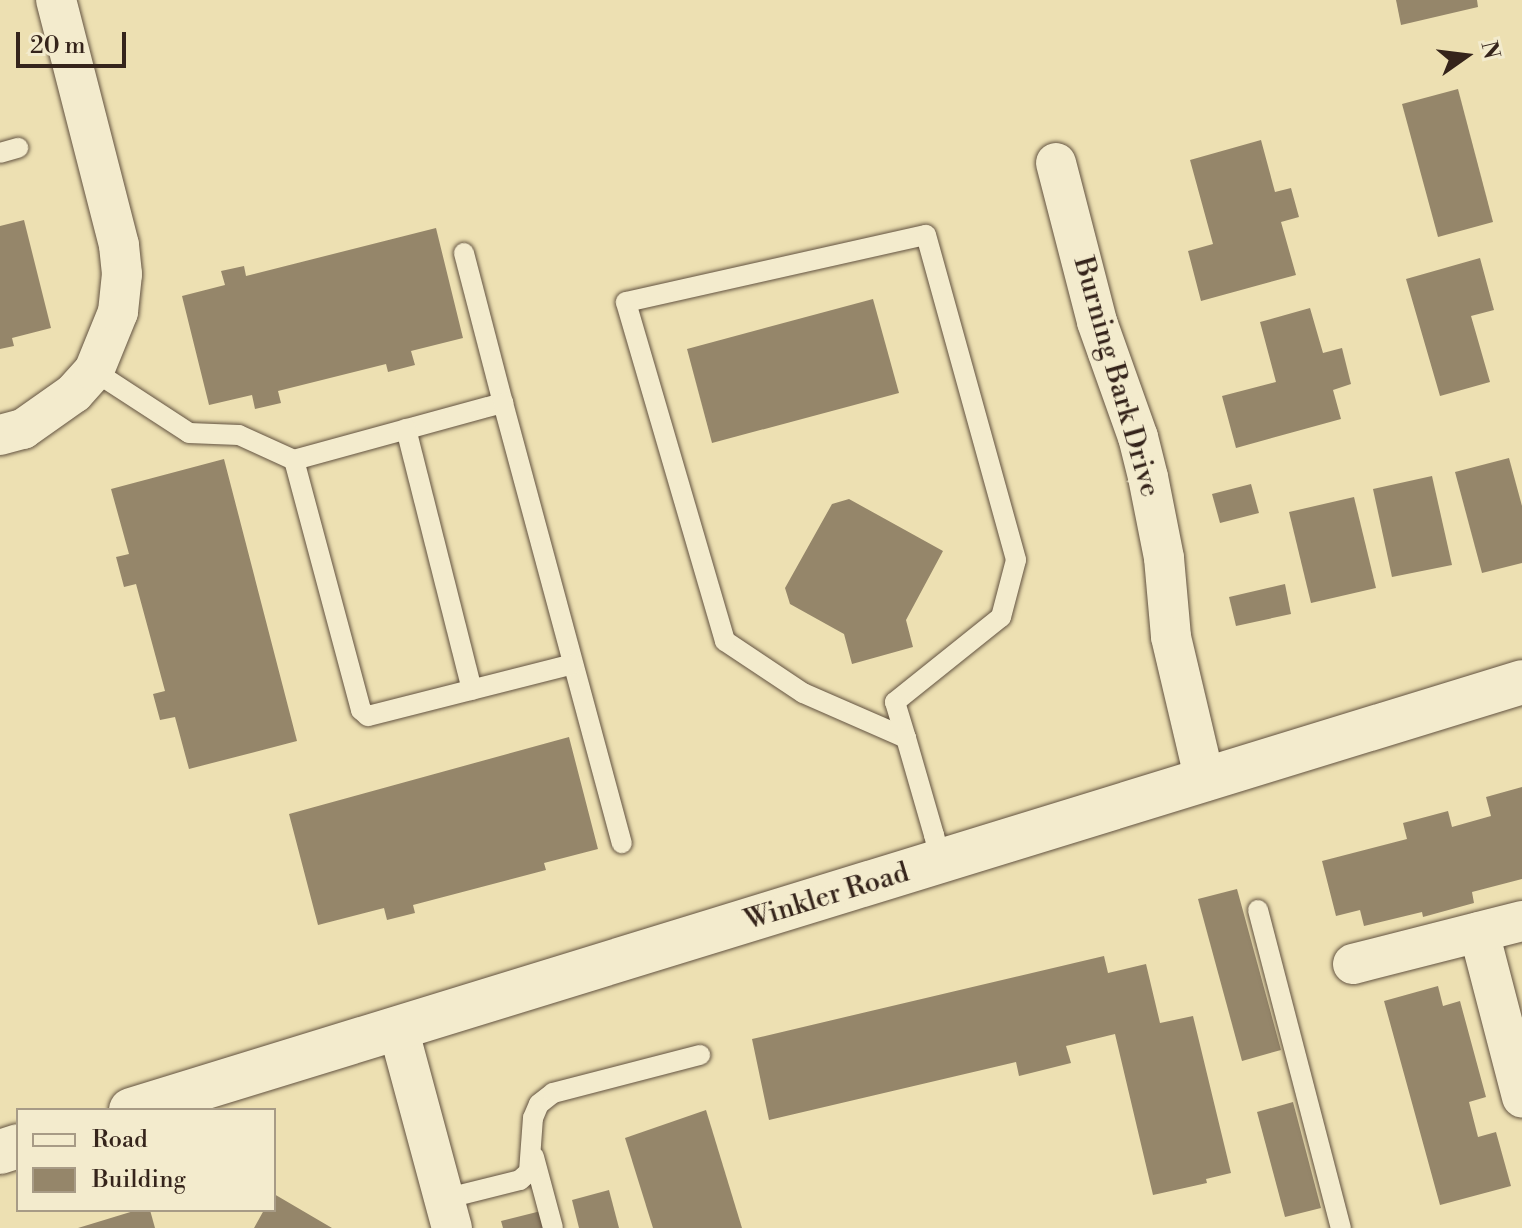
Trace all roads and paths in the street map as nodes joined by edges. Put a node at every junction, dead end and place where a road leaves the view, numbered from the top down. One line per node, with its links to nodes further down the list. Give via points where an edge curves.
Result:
1 (56, 0): 4 (street, via 120,259 118,312)
2 (1056, 163): 13 (street, Burning Bark Drive, via 1097,322 1148,477 1164,558 1171,637)
3 (464, 253): 5 (lane)
4 (94, 371): 7 (street, via 50,412 23,429); 8 (lane, via 189,433 239,435)
5 (503, 403): 6 (lane); 9 (lane)
6 (406, 429): 8 (lane); 11 (lane)
7 (0, 435)
8 (294, 460): 11 (lane, via 361,710 376,715)
9 (573, 664): 11 (lane); 14 (lane)
10 (1522, 682): 13 (street, Winkler Road)
11 (472, 690)
12 (906, 738): 12 (lane, via 895,702 1001,617 1016,560 926,235 626,302 725,641 803,693); 15 (lane)
13 (1205, 781): 15 (street, Winkler Road)
14 (622, 843)
15 (941, 862): 20 (street, Winkler Road)
16 (1258, 910): 27 (lane)
17 (1522, 921): 18 (street)
18 (1479, 932): 19 (street); 22 (street)
19 (1353, 964)
20 (398, 1028): 23 (street, Winkler Road); 25 (street)
21 (700, 1055): 24 (lane, via 553,1093 539,1104 533,1118)
22 (1522, 1097)
23 (138, 1108)
24 (533, 1153): 25 (lane, via 529,1172 520,1180); 26 (lane)
25 (448, 1214)
26 (553, 1228)
27 (1341, 1228)

